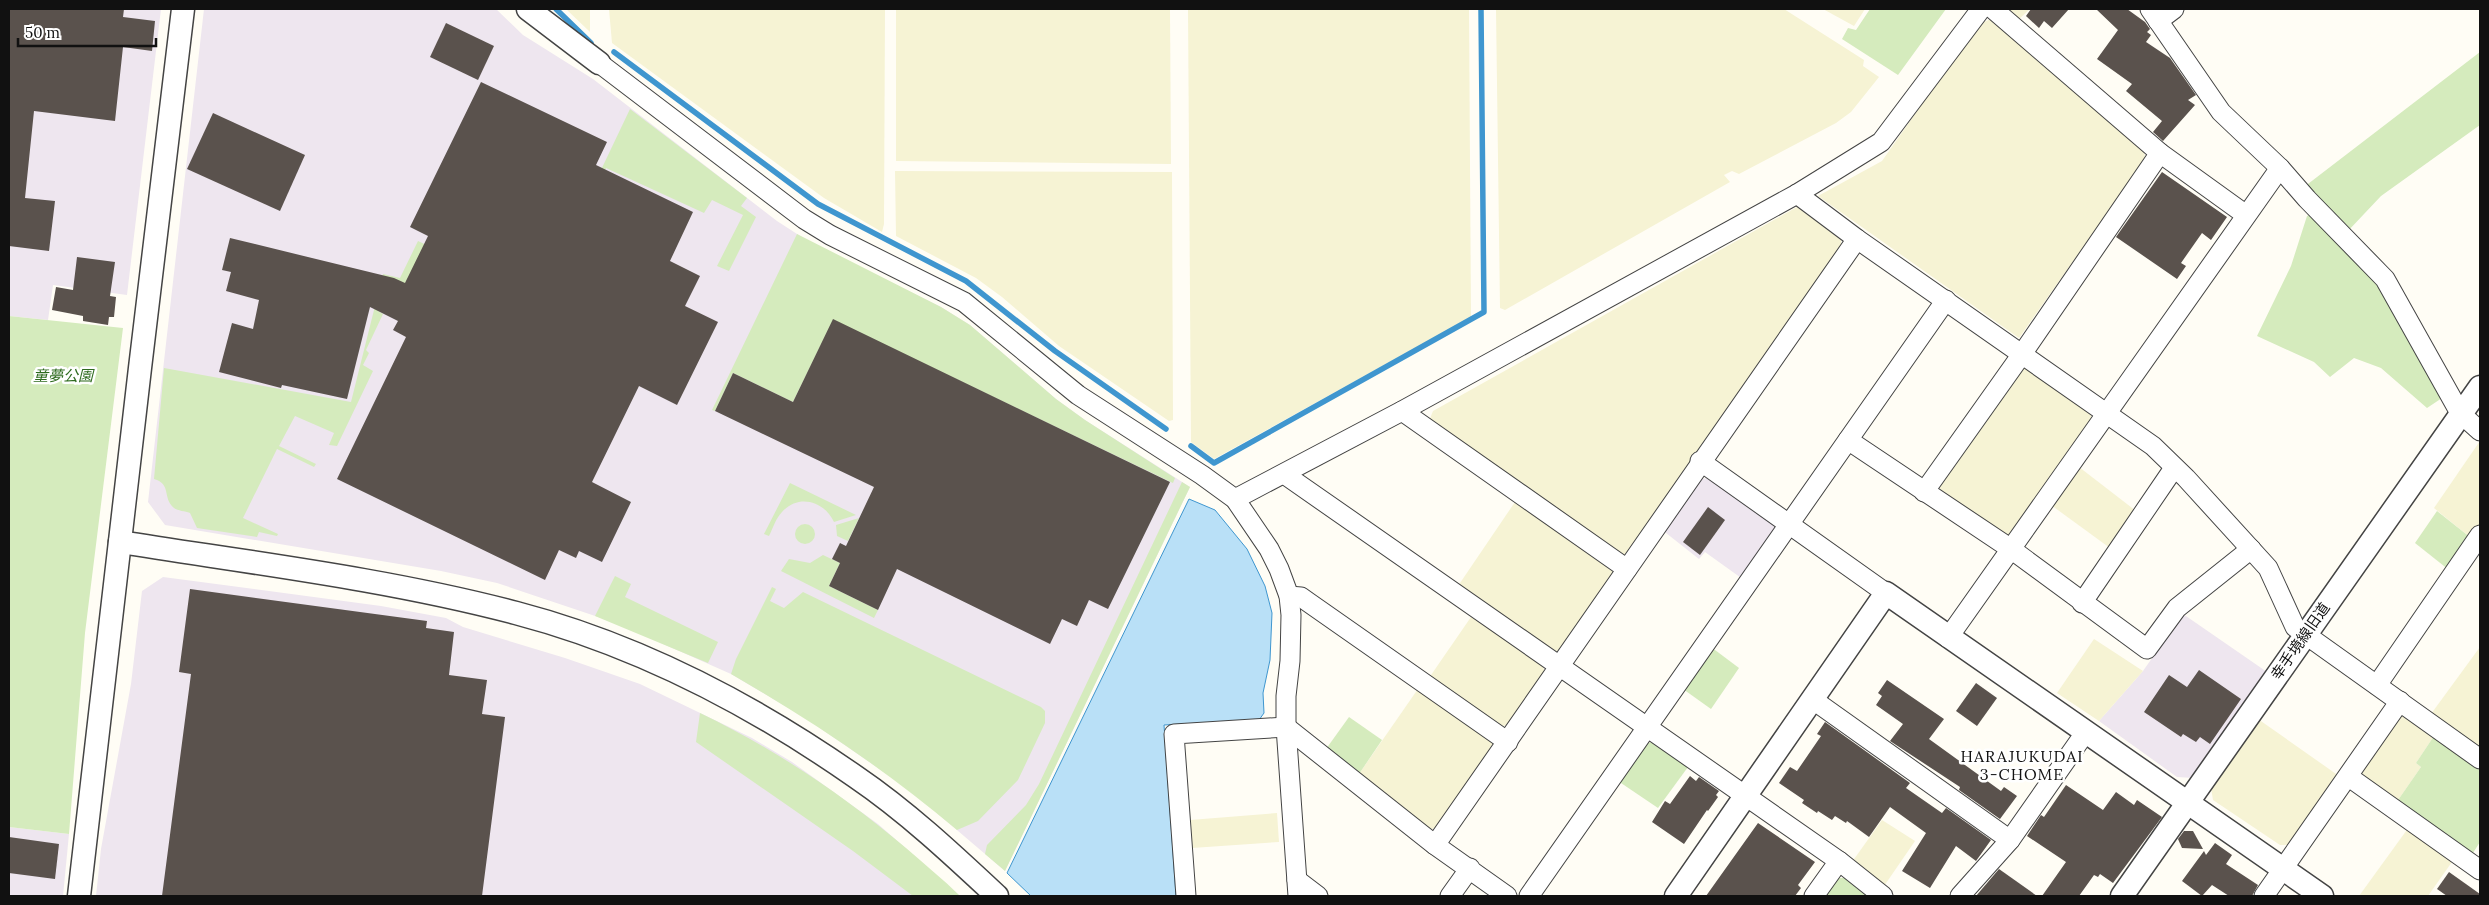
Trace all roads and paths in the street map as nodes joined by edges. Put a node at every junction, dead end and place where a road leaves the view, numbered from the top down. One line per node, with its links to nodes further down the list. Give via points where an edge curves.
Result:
1 (183, 9): 28 (street)
2 (528, 9): 7 (street)
3 (1981, 9): 10 (street, via 1881,142)
4 (1993, 9): 8 (street)
5 (2174, 9): 6 (street)
6 (2154, 15): 9 (street, via 2221,112)
7 (599, 62): 25 (street, via 804,219 964,302 1078,395)
8 (2160, 153): 11 (street); 14 (street)
9 (2280, 168): 11 (street); 17 (street, via 2385,279)
10 (1797, 194): 12 (street); 16 (street)
11 (2246, 215): 18 (street)
12 (1857, 239): 13 (street); 21 (street)
13 (1946, 300): 14 (street); 20 (street)
14 (2022, 354): 18 (street); 24 (street)
15 (2480, 387): 17 (street, 幸手境線旧道)
16 (1402, 411): 23 (street); 31 (street)
17 (2460, 412): 19 (street); 35 (street, 幸手境線旧道)
18 (2108, 413): 22 (street, via 2153,446); 29 (street)
19 (2480, 431)
20 (1848, 440): 24 (street); 26 (street)
21 (1700, 461): 26 (street); 31 (street)
22 (2174, 468): 30 (street); 34 (street)
23 (1284, 474): 25 (street); 37 (street)
24 (1924, 492): 29 (street)
25 (1234, 499): 33 (street, via 1269,550)
26 (1791, 524): 32 (street); 42 (street)
27 (2480, 535): 38 (street)
28 (120, 542): 56 (street); 57 (street, via 438,595 518,614 603,642 722,694 857,777 909,818)
29 (2011, 550): 34 (street); 36 (street)
30 (2251, 550): 34 (street, via 2177,608 2147,649); 35 (street, via 2268,568 2295,627)
31 (1627, 569): 37 (street)
32 (1886, 593): 36 (street); 39 (street)
33 (1289, 596): 41 (street, via 1292,615); 44 (street, via 1308,602)
34 (2082, 603)
35 (2305, 635): 38 (street); 48 (street, 幸手境線旧道)
36 (1948, 638): 43 (street)
37 (1561, 668): 42 (street); 44 (street)
38 (2377, 685): 40 (street)
39 (1812, 699): 47 (street); 49 (street)
40 (2400, 701): 45 (street); 46 (street)
41 (1286, 727): 50 (street); 55 (street); 58 (street, via 1174,734)
42 (1648, 728): 47 (street); 62 (street)
43 (2085, 733): 48 (street); 49 (street)
44 (1508, 742): 50 (street)
45 (2480, 759)
46 (2349, 777): 53 (street); 54 (street)
47 (1746, 797): 51 (street); 63 (street)
48 (2187, 803): 53 (street); 67 (street, 幸手境線旧道)
49 (2010, 840): 66 (street)
50 (1435, 844): 52 (street)
51 (1839, 861): 64 (street); 65 (street)
52 (1470, 868): 60 (street); 61 (street)
53 (2283, 869): 68 (street); 69 (street)
54 (2480, 870)
55 (1297, 888): 59 (street)
56 (79, 896)
57 (996, 896)
58 (1186, 896)
59 (1318, 896)
60 (1450, 896)
61 (1507, 896)
62 (1529, 896)
63 (1676, 896)
64 (1814, 896)
65 (1883, 896)
66 (1960, 896)
67 (2122, 896)
68 (2264, 896)
69 (2322, 896)

